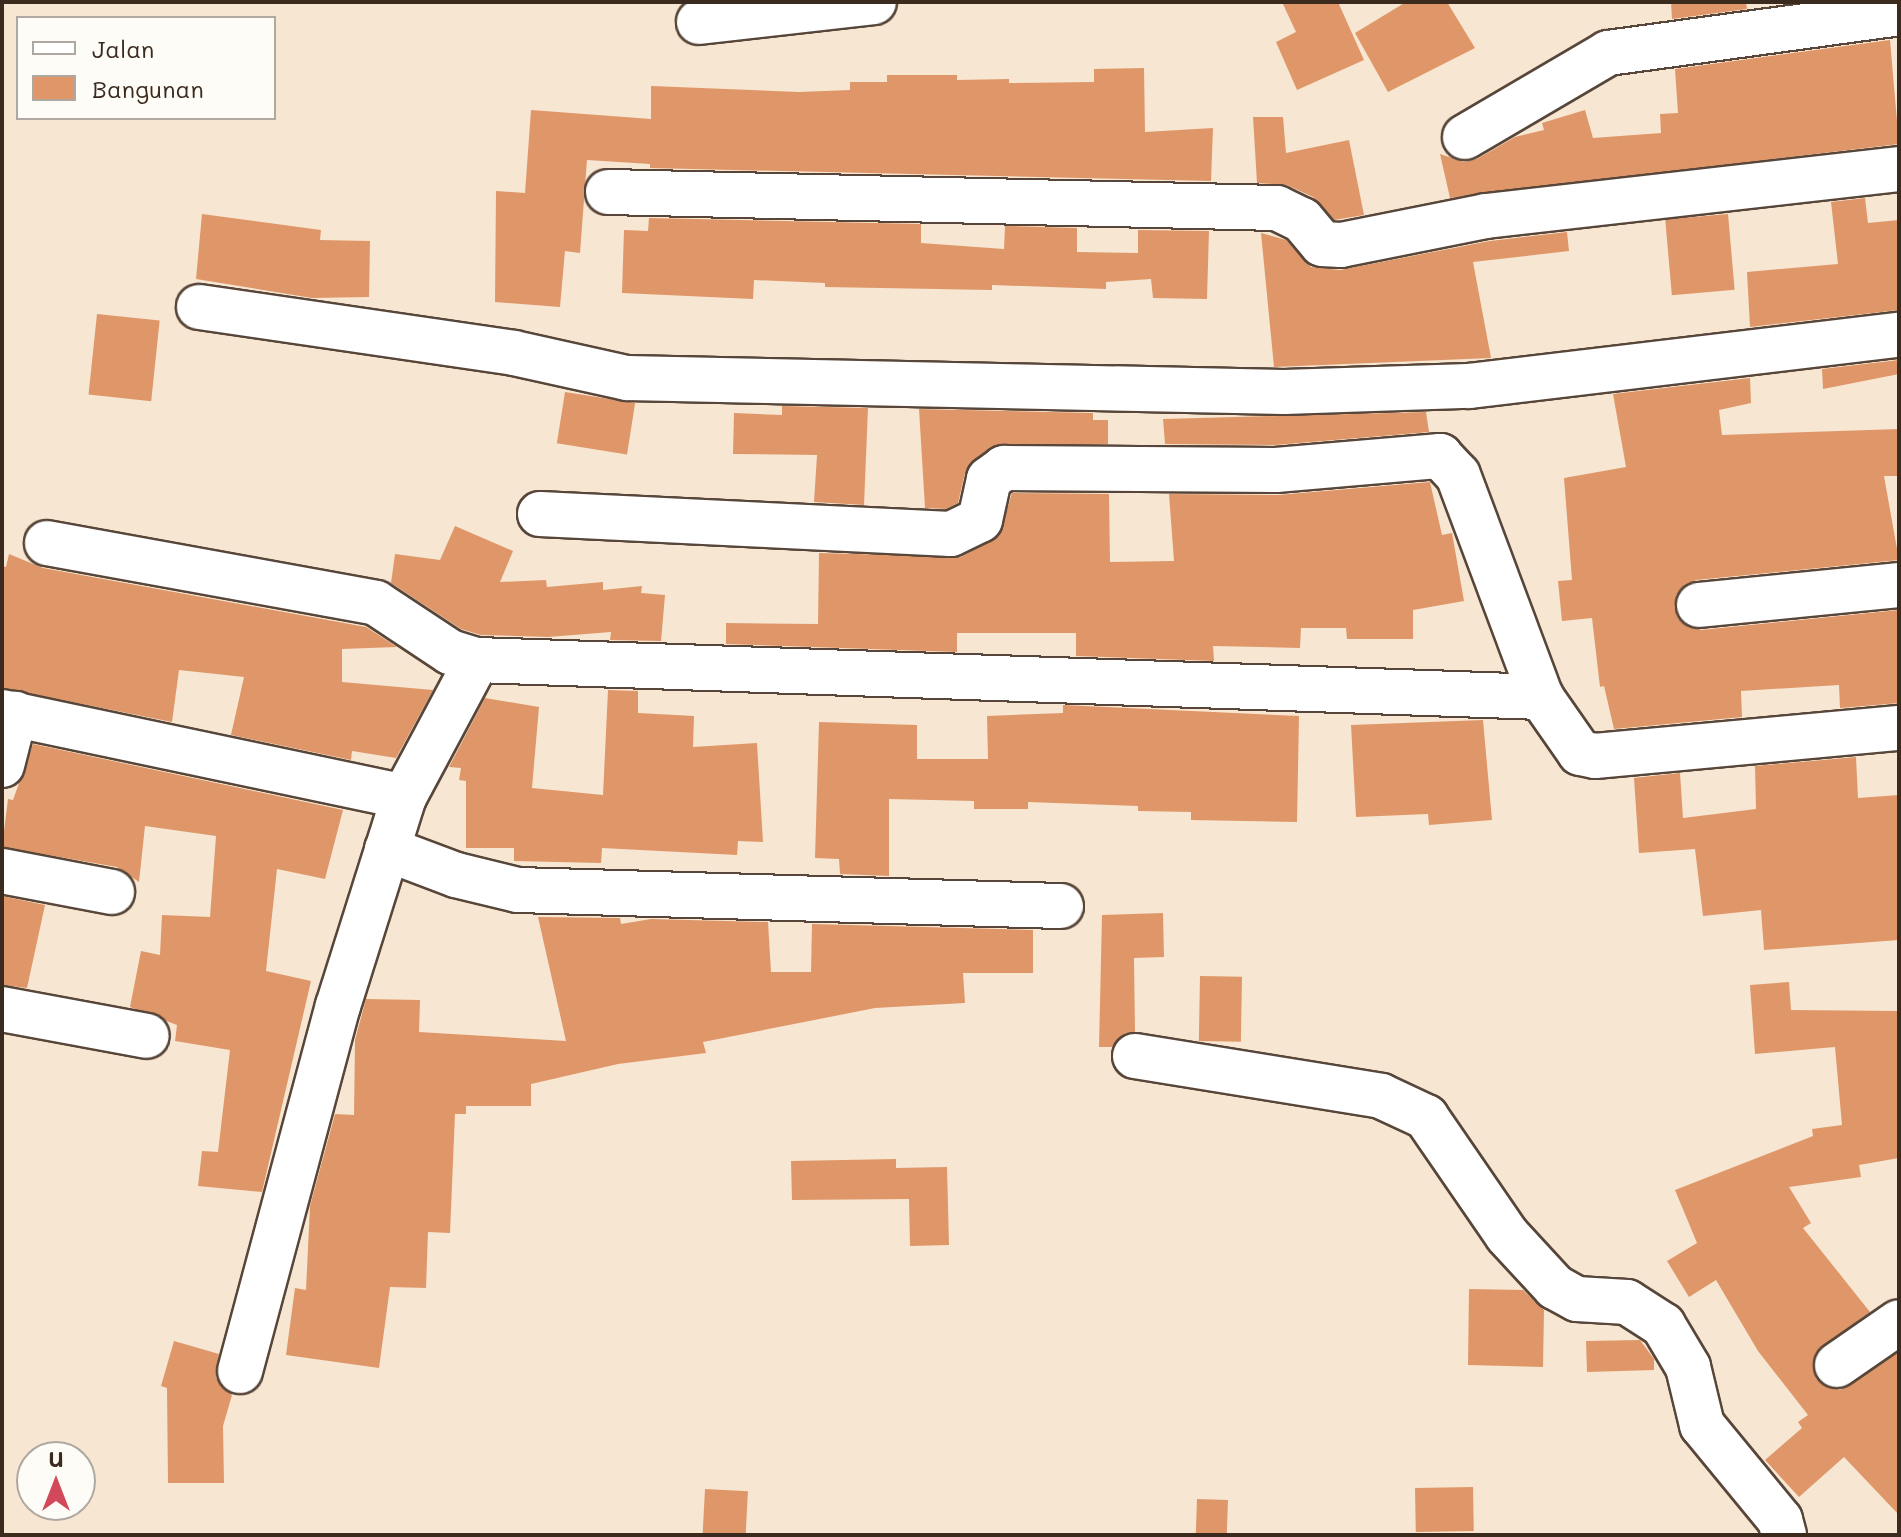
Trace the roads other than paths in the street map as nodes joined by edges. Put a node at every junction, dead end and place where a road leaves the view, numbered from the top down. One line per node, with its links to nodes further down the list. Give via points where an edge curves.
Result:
1 (874, 2): 3 (street)
2 (1899, 13): 4 (street, via 1608,53)
3 (699, 22)
4 (1465, 137)
5 (1899, 169): 6 (street, via 1486,216 1341,245 1322,244 1302,220 1277,208)
6 (608, 192)
7 (199, 307): 8 (street, via 514,353 627,378 1284,392 1469,386)
8 (1899, 335)
9 (540, 514): 14 (street, via 951,534 980,520 989,479 1004,468 1276,470 1440,456 1458,475)
10 (47, 543): 13 (street, via 376,603 450,652)
11 (1899, 585): 12 (street)
12 (1699, 605)
13 (477, 660): 14 (street); 18 (street)
14 (1541, 697): 16 (street, via 1570,741 1591,756)
15 (8, 713): 17 (street); 18 (street)
16 (1899, 728)
17 (2, 765)
18 (404, 797): 19 (street)
19 (387, 849): 22 (street, via 456,875 518,890); 28 (street, via 338,1006)
20 (2, 871): 21 (street)
21 (112, 892)
22 (1061, 906)
23 (2, 1009): 24 (street)
24 (147, 1036)
25 (1135, 1056): 29 (street, via 1381,1096 1426,1117 1507,1235 1555,1287 1577,1299 1627,1302 1663,1325 1688,1367 1702,1425 1780,1520)
26 (1899, 1322): 27 (street)
27 (1837, 1365)
28 (240, 1371)
29 (1784, 1535)

